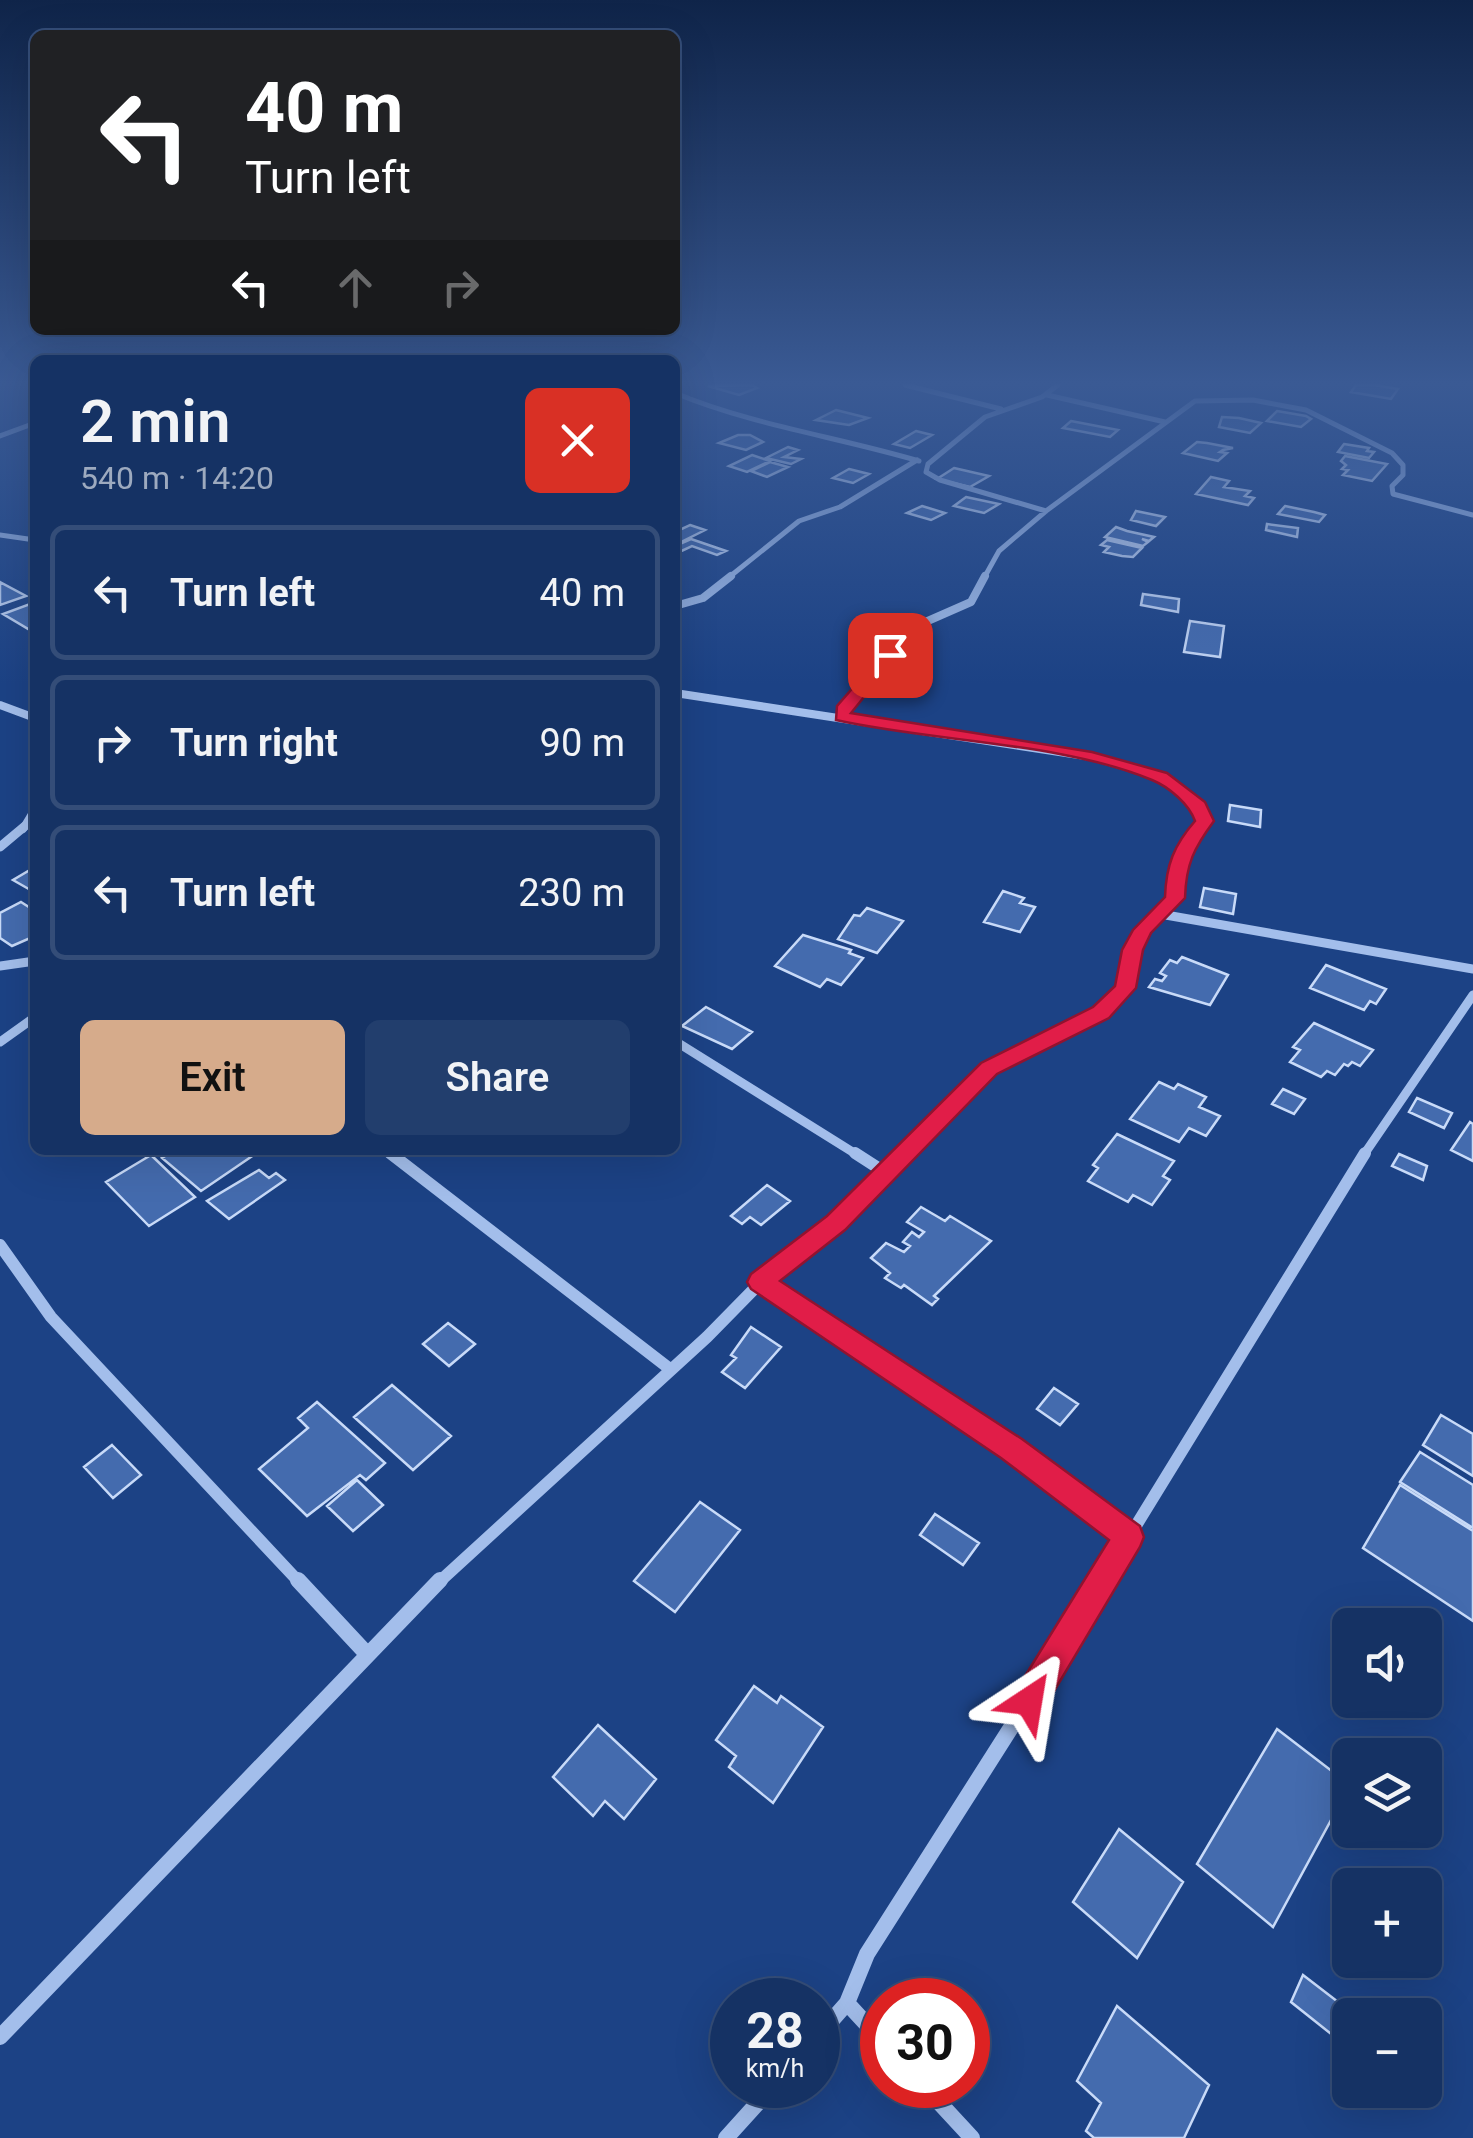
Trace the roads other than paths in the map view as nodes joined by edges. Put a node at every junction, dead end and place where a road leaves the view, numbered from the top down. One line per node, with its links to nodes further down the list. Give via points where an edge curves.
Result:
1 (876, 485): 9 (street, via 799,521 703,598)
2 (956, 485): 5 (street)
3 (1081, 485): 5 (street)
4 (1393, 485): 6 (street, via 1393,494)
5 (1046, 511): 13 (street, via 998,551 970,602 914,627)
6 (1473, 516)
7 (0, 535): 8 (street)
8 (30, 539)
9 (680, 605)
10 (680, 695): 13 (street)
11 (0, 704): 12 (street)
12 (30, 716)
13 (842, 716): 16 (street, via 1092,757 1161,777 1198,806 1205,821 1187,842 1176,868 1175,898)
14 (30, 819): 15 (street)
15 (0, 847)
16 (1160, 914): 19 (street); 25 (street, via 1132,950 1125,988 1101,1012 989,1069)
17 (30, 963): 18 (street)
18 (0, 966)
19 (1473, 969)
20 (1473, 995): 29 (street, via 1340,1190)
21 (30, 1021): 22 (street)
22 (0, 1042)
23 (680, 1044): 25 (street)
24 (393, 1155): 28 (street)
25 (886, 1173): 27 (street, via 836,1223)
26 (0, 1245): 30 (street, via 64,1331)
27 (760, 1282): 28 (street); 29 (street, via 1012,1449)
28 (670, 1368): 30 (street)
29 (1129, 1537): 31 (street, via 867,1954)
30 (366, 1653): 34 (street)
31 (847, 2003): 32 (street); 33 (street)
32 (840, 2011)
33 (860, 2017)
34 (0, 2037)
35 (753, 2108): 37 (street)
36 (944, 2108): 38 (street)
37 (726, 2138)
38 (972, 2138)

